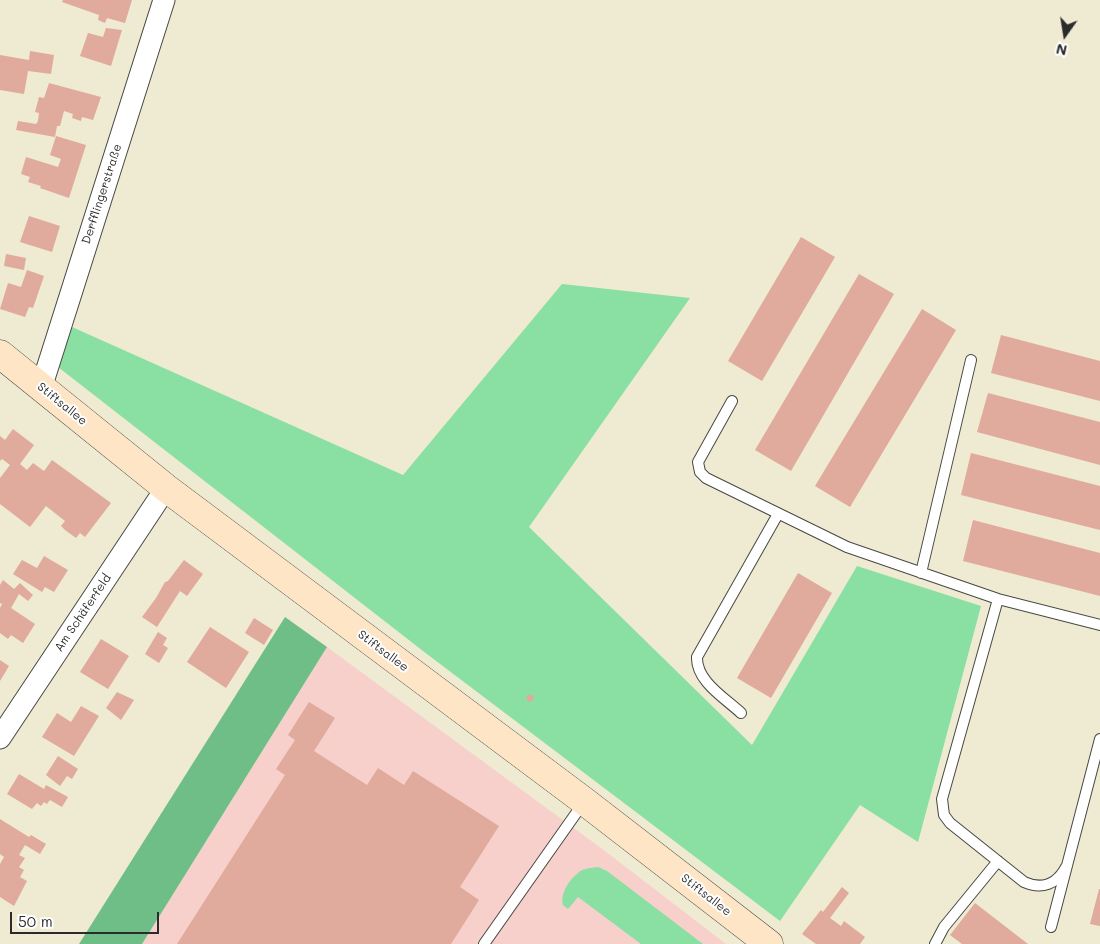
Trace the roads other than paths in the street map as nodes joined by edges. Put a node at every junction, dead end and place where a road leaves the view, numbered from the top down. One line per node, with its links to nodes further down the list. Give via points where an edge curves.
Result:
1 (164, 0): 4 (street, Derfflingerstraße)
2 (0, 354): 4 (main road, Stiftsallee)
3 (972, 360): 8 (lane)
4 (41, 388): 6 (main road, Stiftsallee)
5 (732, 402): 7 (lane, via 700,455 700,472)
6 (166, 488): 12 (street, Am Schäferfeld); 14 (main road, Stiftsallee)
7 (778, 514): 8 (lane, via 847,547); 11 (lane, via 697,657 703,677)
8 (921, 573): 9 (lane)
9 (998, 599): 10 (lane); 15 (lane, via 942,799 944,815 950,823)
10 (1100, 625)
11 (740, 713)
12 (0, 738)
13 (1100, 739): 16 (lane)
14 (584, 801): 18 (lane); 19 (main road, Stiftsallee)
15 (998, 862): 16 (lane, via 1024,882 1037,886 1054,882); 20 (lane, via 944,927)
16 (1066, 867): 17 (lane)
17 (1051, 927)
18 (484, 944)
19 (769, 944)
20 (935, 944)

